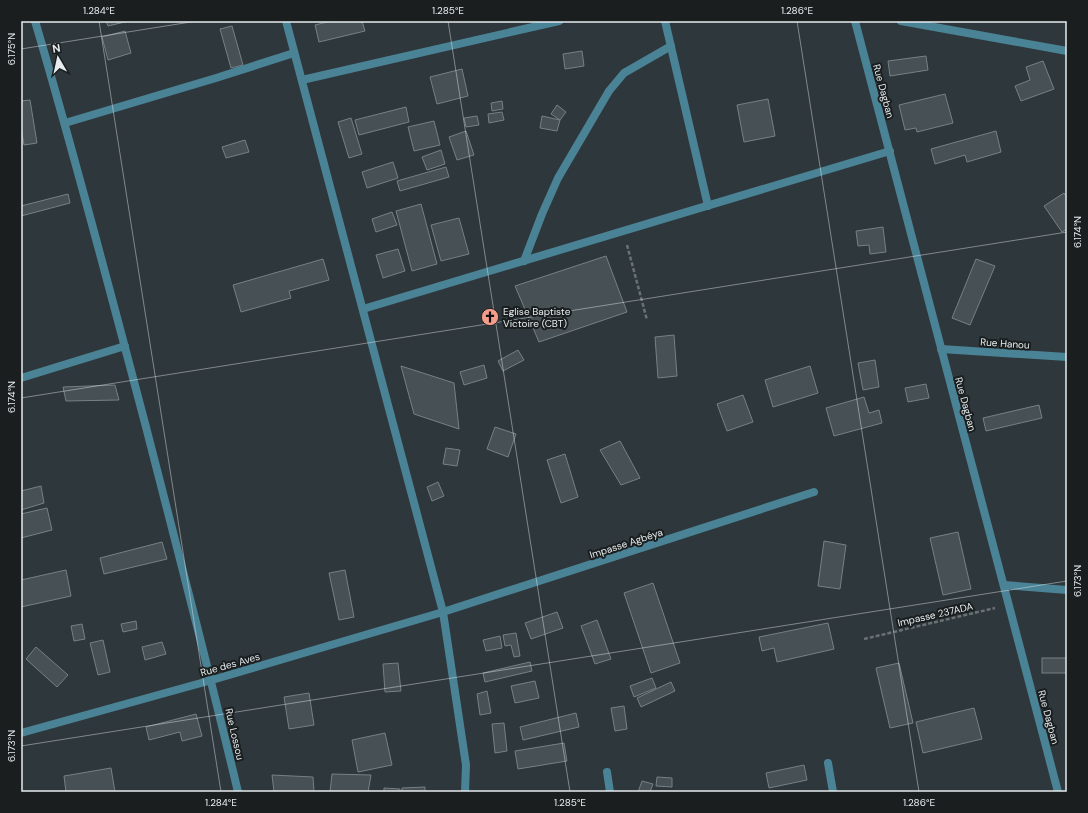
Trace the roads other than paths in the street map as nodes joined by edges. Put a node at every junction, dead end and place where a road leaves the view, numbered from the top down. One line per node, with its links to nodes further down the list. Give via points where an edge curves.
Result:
1 (35, 21): 11 (street, Rue Lossou)
2 (286, 21): 9 (street)
3 (559, 21): 10 (street)
4 (665, 21): 7 (street)
5 (855, 21): 12 (street, Rue Dagban)
6 (901, 21): 8 (street)
7 (671, 46): 13 (street); 14 (street, via 624,73 609,91 558,178)
8 (1067, 51)
9 (294, 53): 10 (street); 11 (street)
10 (302, 80): 15 (street)
11 (65, 124): 16 (street, Rue Lossou)
12 (890, 151): 13 (street); 17 (street, Rue Dagban)
13 (708, 206): 14 (street)
14 (524, 261): 15 (street)
15 (363, 309): 23 (street)
16 (124, 346): 19 (street); 24 (street, Rue Lossou)
17 (942, 349): 18 (street, Rue Hanou); 21 (street, Rue Dagban)
18 (1067, 357)
19 (21, 378)
20 (814, 492): 23 (street, Impasse Agbéya)
21 (1004, 585): 22 (street); 32 (street, Rue Dagban)
22 (1067, 590)
23 (444, 612): 24 (street, Rue des Aves); 29 (street, via 466,765)
24 (212, 680): 25 (street, Rue des Aves); 28 (street, Rue Lossou)
25 (21, 733)
26 (828, 763): 31 (street)
27 (607, 772): 30 (street)
28 (238, 792)
29 (466, 792)
30 (610, 792)
31 (833, 792)
32 (1058, 792)

